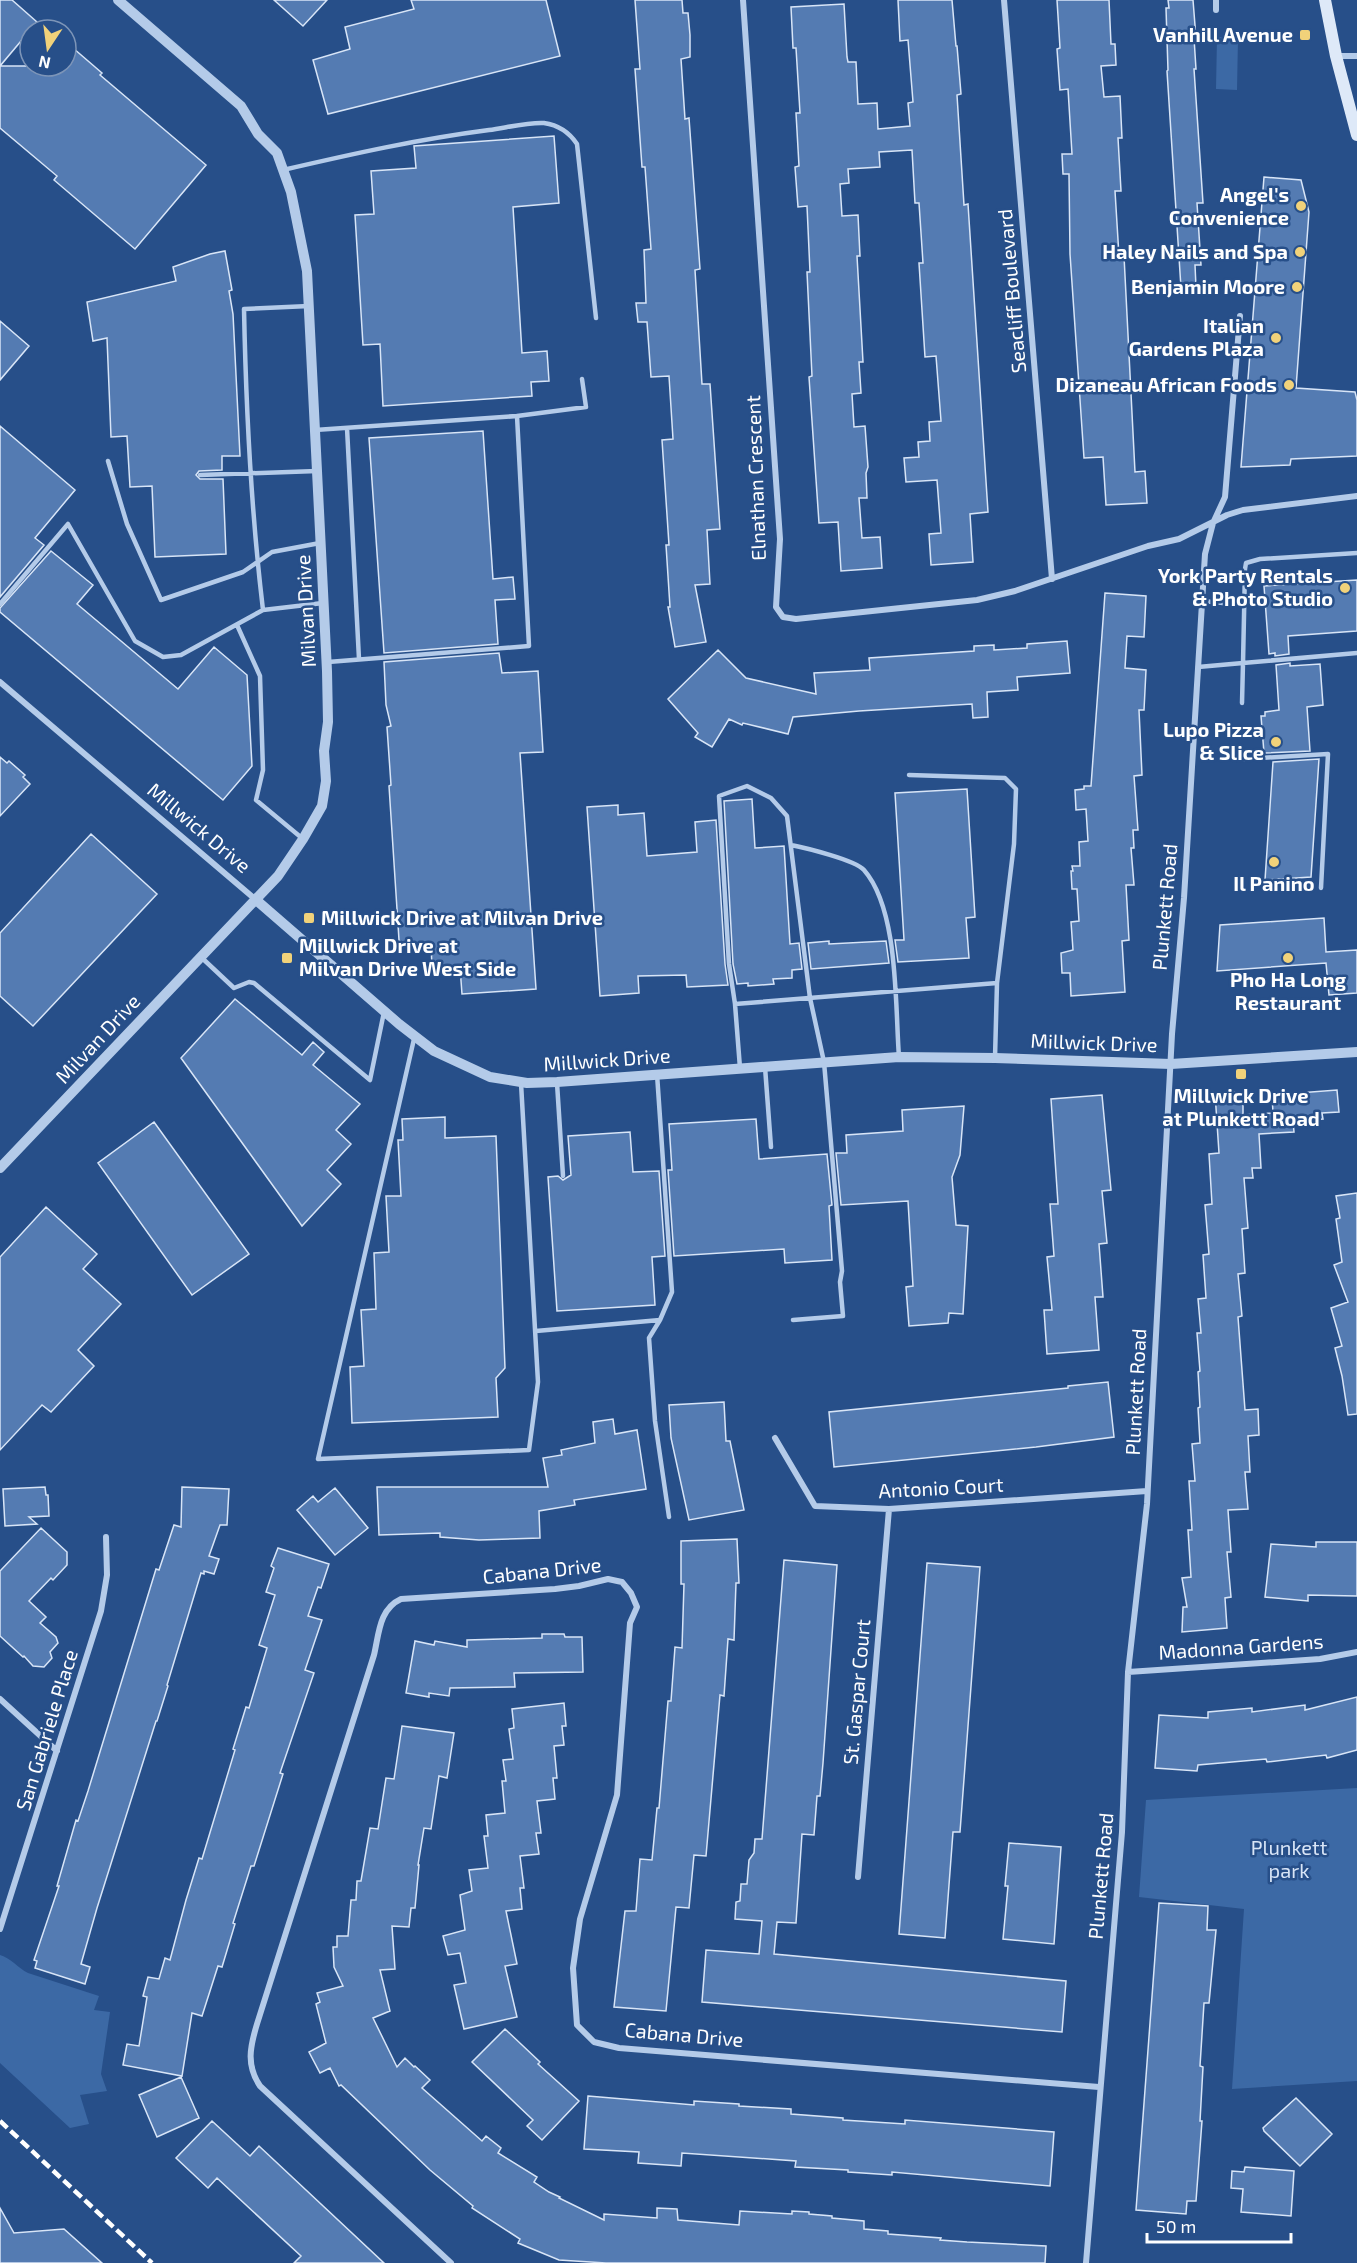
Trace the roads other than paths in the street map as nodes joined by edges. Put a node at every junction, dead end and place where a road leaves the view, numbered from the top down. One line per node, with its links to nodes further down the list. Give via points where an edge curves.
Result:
1 (118, 0): 10 (street, Milvan Drive, via 242,106 258,134 277,153)
2 (743, 0): 27 (street, Elnathan Crescent, via 780,539 778,613 796,619 977,600)
3 (1004, 0): 27 (street, Seacliff Boulevard)
4 (1216, 0): 6 (street)
5 (1325, 0): 7 (main road)
6 (1216, 10)
7 (1336, 56): 8 (street); 9 (main road)
8 (1357, 56)
9 (1357, 135)
10 (283, 170): 11 (street, Milvan Drive, via 307,271); 13 (lane, via 446,135 544,123 564,129 577,144)
11 (309, 306): 17 (street, Milvan Drive); 20 (lane, via 244,309)
12 (1240, 316): 23 (street, Plunkett Road, via 1225,496)
13 (596, 318)
14 (582, 379): 15 (lane, via 586,407)
15 (517, 416): 16 (lane); 35 (lane, via 529,646)
16 (347, 428): 17 (lane); 35 (lane)
17 (315, 430): 19 (street, Milvan Drive)
18 (108, 461): 26 (lane, via 127,524 161,600 243,572)
19 (317, 471): 20 (lane); 24 (street, Milvan Drive)
20 (251, 473): 21 (lane); 26 (lane)
21 (200, 475)
22 (1357, 496): 23 (street, Elnathan Crescent, via 1243,510)
23 (1213, 523): 27 (street, Elnathan Crescent, via 1179,539); 28 (street, Plunkett Road, via 1205,554)
24 (320, 543): 26 (lane, via 272,552); 29 (street, Milvan Drive)
25 (1357, 553): 31 (lane, via 1246,563)
26 (257, 561): 32 (lane)
27 (1052, 579)
28 (1202, 601): 31 (lane); 38 (street, Plunkett Road)
29 (323, 603): 32 (lane); 36 (street, Milvan Drive)
30 (0, 604): 33 (lane, via 68,524 135,640 163,657 182,655)
31 (1244, 605): 37 (lane)
32 (263, 610): 33 (lane)
33 (237, 625): 43 (lane, via 260,676 262,770 256,800)
34 (1357, 653): 37 (lane)
35 (359, 659): 36 (lane)
36 (327, 662): 43 (street, Milvan Drive, via 325,788 322,806)
37 (1243, 663): 38 (lane); 40 (lane)
38 (1198, 667): 58 (street, Plunkett Road)
39 (0, 682): 46 (street, Millwick Drive)
40 (1242, 703)
41 (1244, 759): 45 (lane, via 1328,754)
42 (909, 775): 48 (lane, via 1005,778 1016,789 1014,844)
43 (303, 839): 46 (street, Milvan Drive, via 278,876)
44 (791, 844): 49 (lane, via 863,869 881,899 892,949); 50 (lane); 51 (lane, via 787,816 771,798 747,786 719,796)
45 (1321, 888)
46 (255, 899): 47 (street, Milvan Drive); 52 (street, Millwick Drive)
47 (200, 957): 52 (lane, via 234,988 254,983 370,1080); 65 (street, Milvan Drive)
48 (997, 983): 49 (lane); 56 (lane)
49 (895, 991): 50 (lane); 55 (lane)
50 (810, 998): 51 (lane); 57 (lane)
51 (735, 1004): 60 (lane)
52 (384, 1012): 53 (street, Millwick Drive)
53 (415, 1037): 63 (street, Millwick Drive, via 455,1062 490,1077); 69 (lane, via 318,1459 529,1450 538,1382)
54 (1357, 1052): 58 (street, Millwick Drive)
55 (899, 1057): 56 (street, Millwick Drive); 57 (street, Millwick Drive)
56 (995, 1058): 58 (street, Millwick Drive)
57 (824, 1062): 59 (street, Millwick Drive); 68 (lane, via 843,1316)
58 (1171, 1064): 71 (street, Plunkett Road)
59 (765, 1067): 60 (street, Millwick Drive); 64 (lane)
60 (740, 1068): 61 (street, Millwick Drive)
61 (657, 1074): 62 (street, Millwick Drive); 67 (lane, via 672,1292)
62 (557, 1082): 63 (street, Millwick Drive); 66 (lane)
63 (521, 1083): 69 (lane)
64 (771, 1148)
65 (0, 1168)
66 (563, 1176)
67 (660, 1320): 69 (lane); 73 (lane, via 649,1338 655,1421)
68 (793, 1320)
69 (536, 1331)
70 (775, 1438): 72 (street, Antonio Court, via 815,1506)
71 (1148, 1491): 72 (street, Antonio Court); 76 (street, Plunkett Road)
72 (889, 1509): 79 (street, St. Gaspar Court)
73 (669, 1517)
74 (106, 1537): 78 (street, San Gabriele Place, via 104,1599)
75 (1357, 1652): 76 (street, Madonna Gardens, via 1320,1659)
76 (1128, 1672): 81 (street, Plunkett Road, via 1122,1832)
77 (0, 1699): 78 (street)
78 (57, 1751): 80 (street, San Gabriele Place)
79 (858, 1877)
80 (0, 1929)
81 (1099, 2087): 82 (street, Cabana Drive, via 619,2048 594,2042 577,2025 573,1968 580,1919 617,1795 630,1623 637,1606 622,1582 608,1579 555,1589 401,1599 390,1606 381,1620 374,1655 257,2024 250,2062 260,2086); 83 (street, Plunkett Road)
82 (451, 2263)
83 (1086, 2263)

